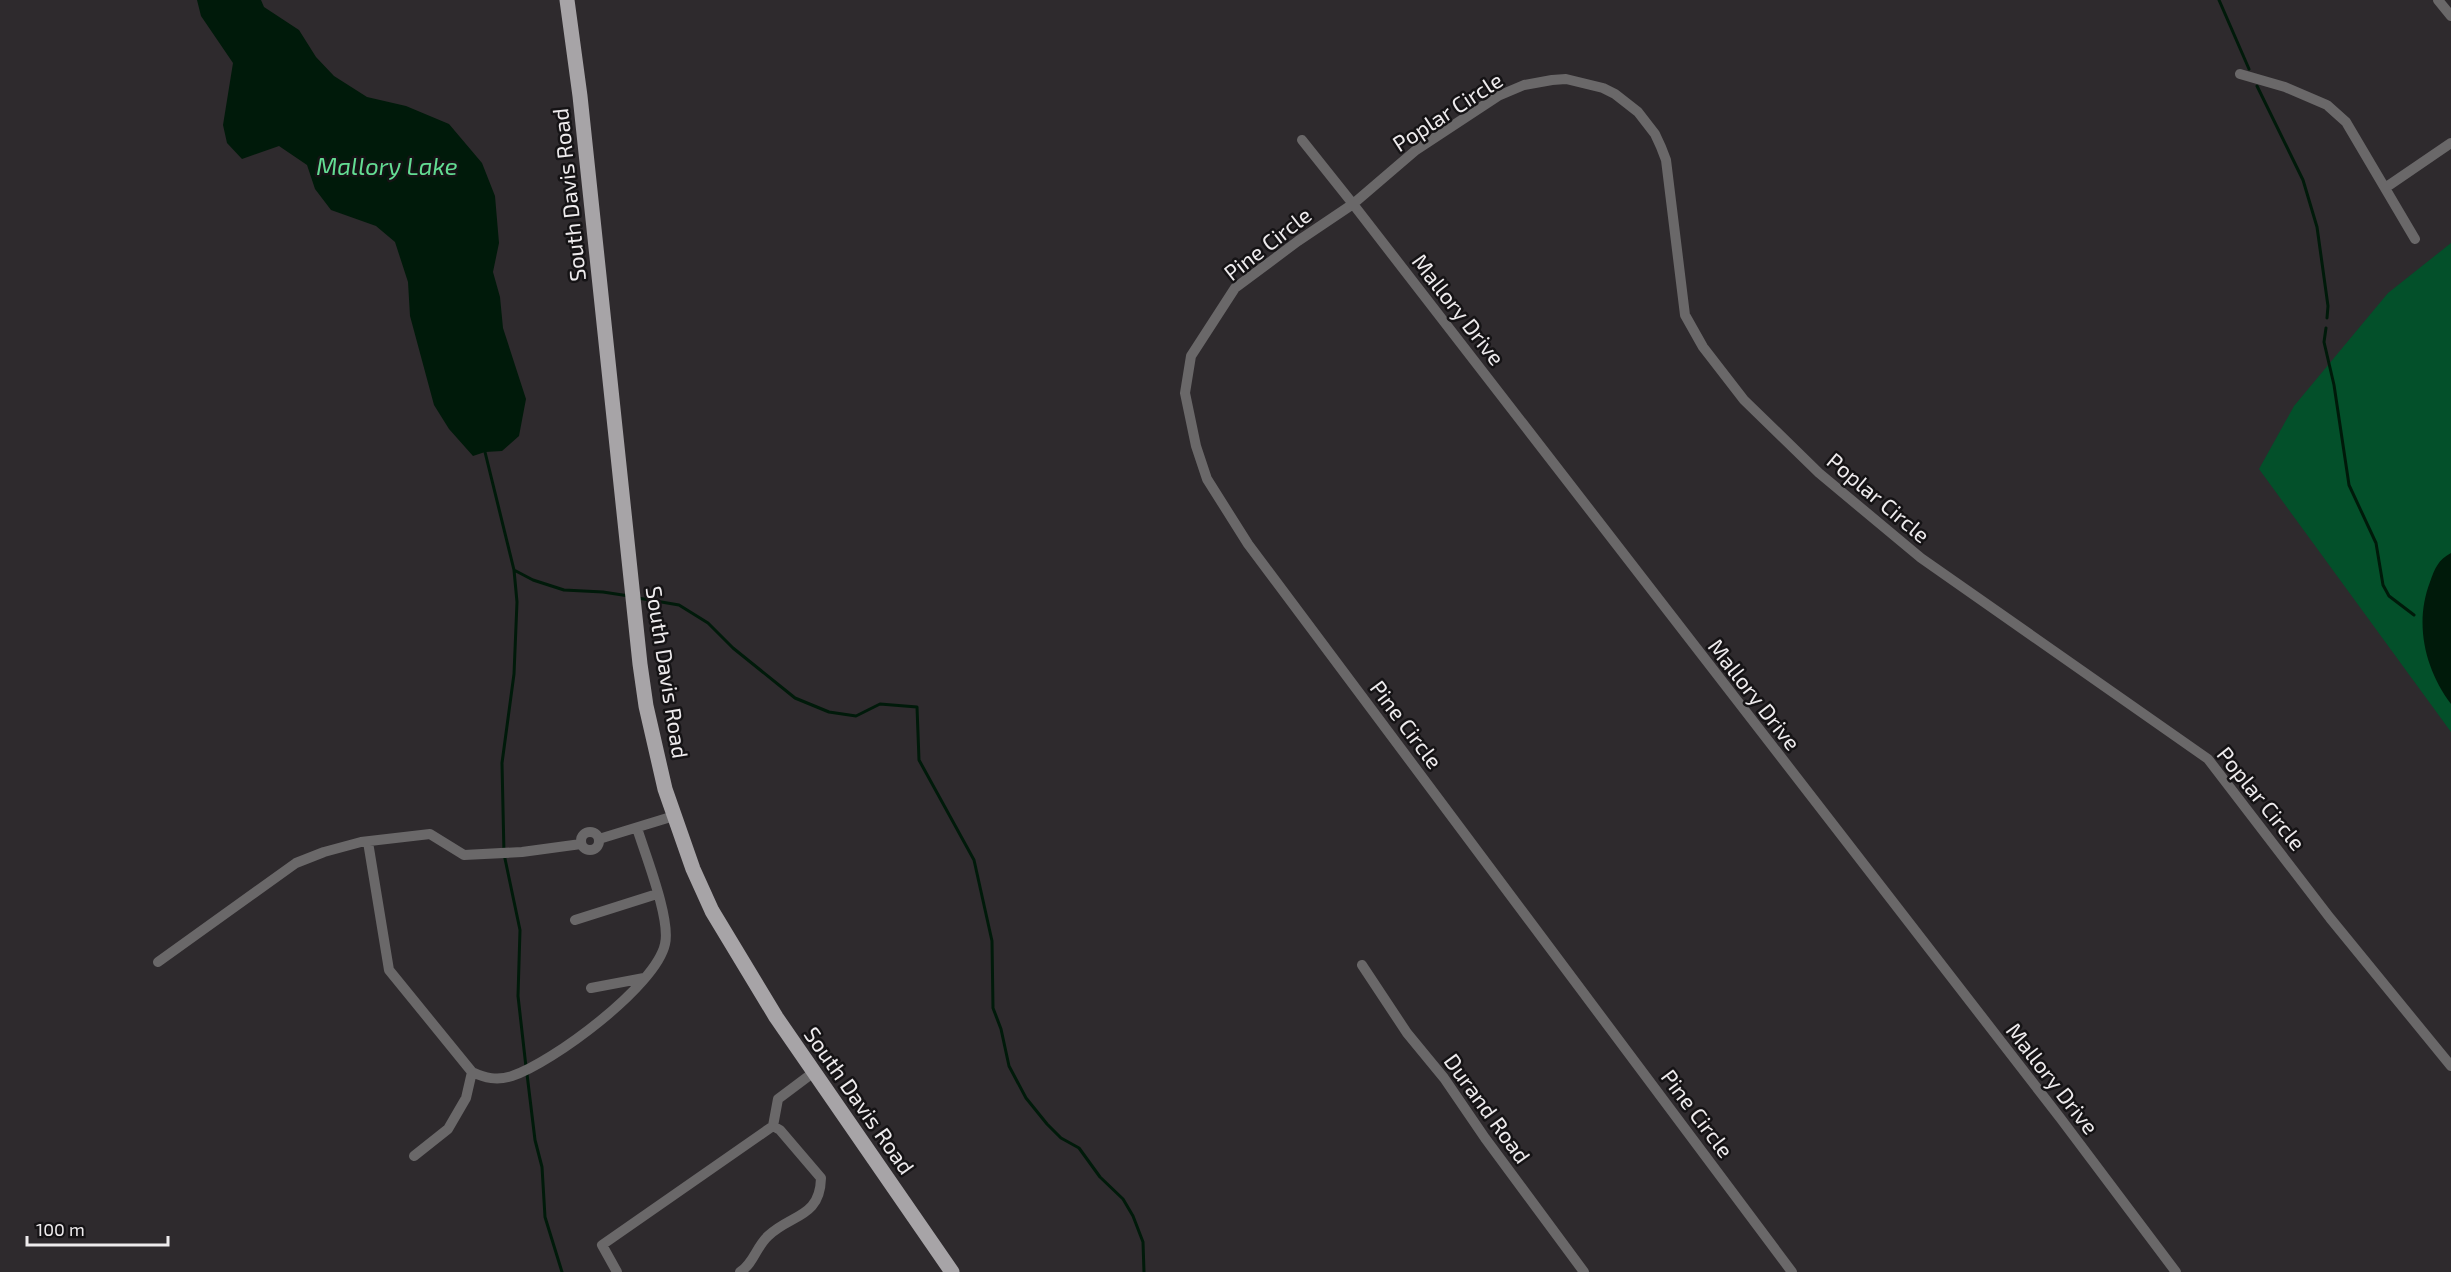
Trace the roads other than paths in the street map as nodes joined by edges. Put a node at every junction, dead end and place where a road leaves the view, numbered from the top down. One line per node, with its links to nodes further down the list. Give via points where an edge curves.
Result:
1 (567, 0): 10 (main road, South Davis Road, via 640,664 655,748)
2 (2438, 0): 3 (street)
3 (2451, 16)
4 (2240, 74): 7 (street, via 2327,105 2346,122)
5 (1302, 140): 8 (street, Mallory Drive)
6 (2451, 143): 7 (street)
7 (2385, 188): 9 (street)
8 (1353, 204): 19 (street, Poplar Circle, via 1416,150 1511,89 1538,81 1566,80 1603,88 1627,102 1655,134 1666,160 1685,315 1703,347 1744,400 1819,473 1921,558 2208,759 2330,918); 28 (street, Pine Circle, via 1235,288 1191,356 1185,393 1207,479 1248,544); 29 (street, Mallory Drive)
9 (2415, 239)
10 (674, 816): 11 (street); 21 (main road, South Davis Road, via 712,910)
11 (637, 828): 12 (street, via 599,839 594,849 585,849 581,844 464,855 430,834); 13 (street)
12 (369, 842): 15 (street, via 296,863); 20 (street, via 389,970)
13 (657, 894): 14 (street); 17 (street, via 666,942 659,960)
14 (575, 920)
15 (158, 962)
16 (1362, 965): 27 (street, Durand Road, via 1407,1033)
17 (644, 978): 18 (street); 20 (street, via 606,1017 535,1066 510,1077 489,1079)
18 (591, 988)
19 (2451, 1066)
20 (472, 1072): 23 (street, via 466,1098 448,1129)
21 (814, 1072): 22 (street, via 778,1099); 26 (main road, South Davis Road)
22 (773, 1126): 24 (street, via 602,1245); 25 (street, via 820,1178 820,1195 806,1213 768,1236 750,1266)
23 (414, 1156)
24 (617, 1272)
25 (740, 1272)
26 (952, 1272)
27 (1584, 1272)
28 (1792, 1272)
29 (2176, 1272)

